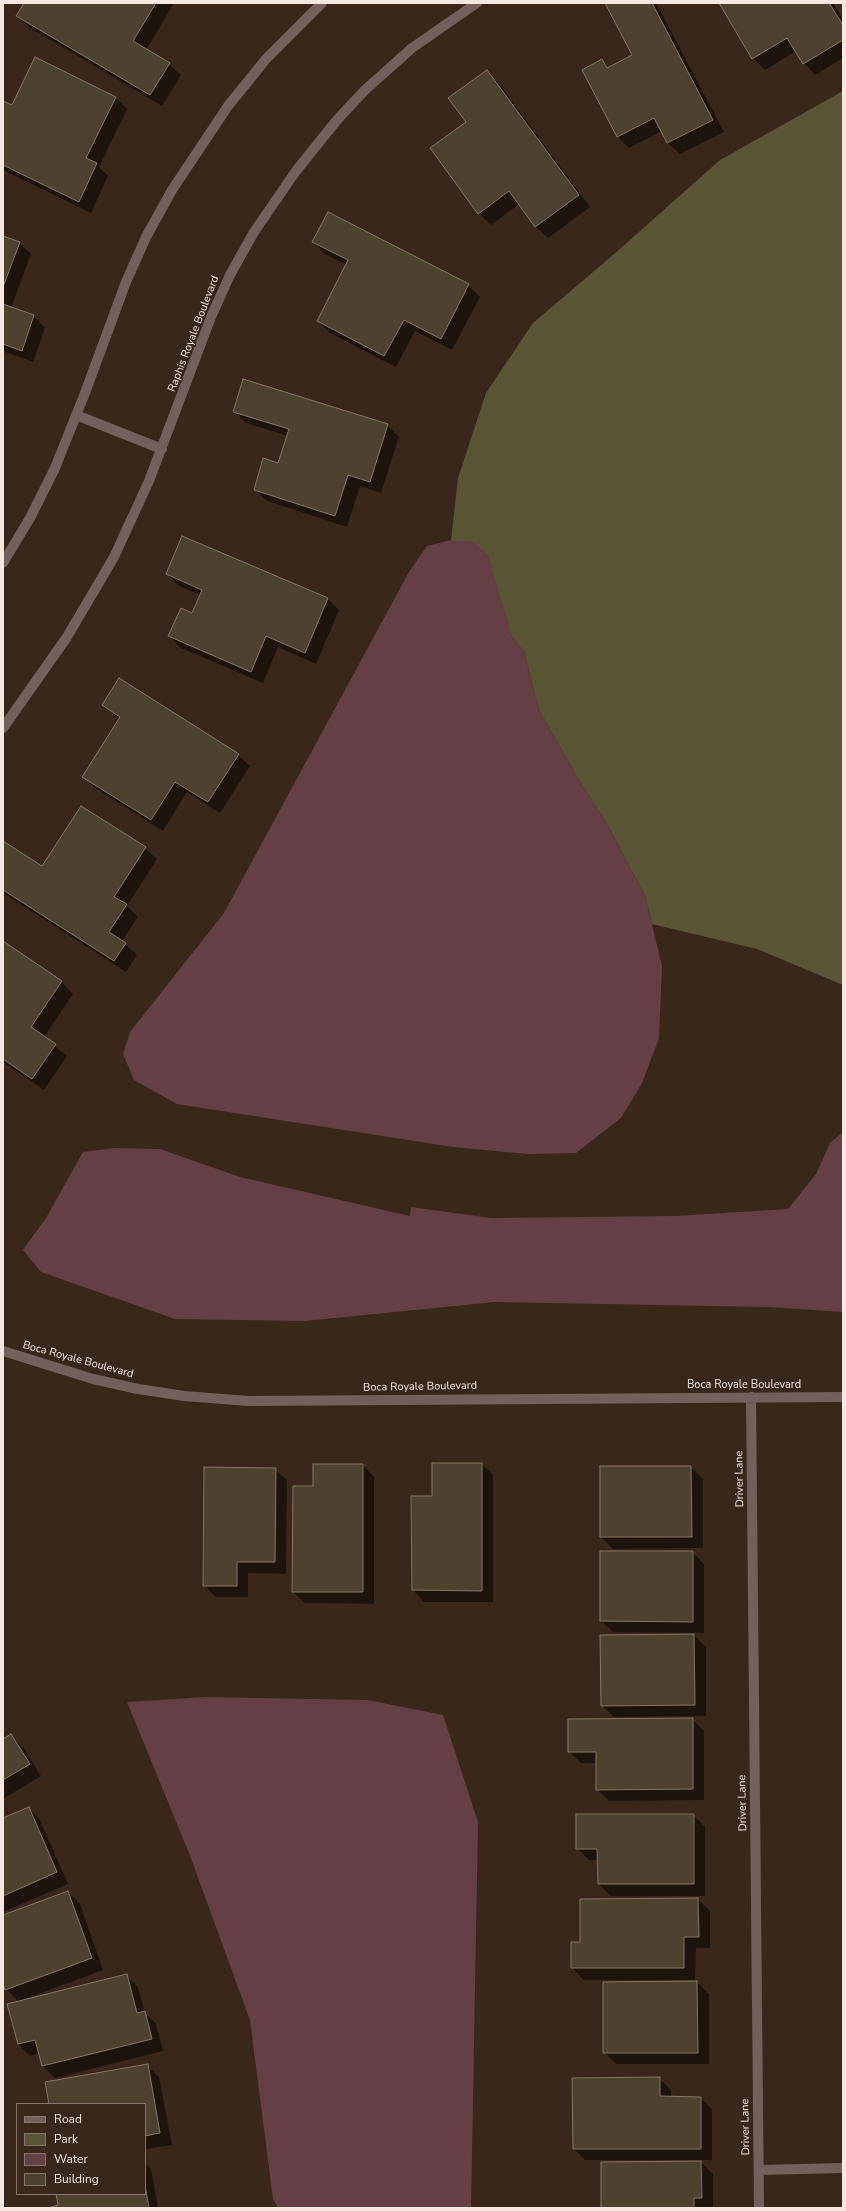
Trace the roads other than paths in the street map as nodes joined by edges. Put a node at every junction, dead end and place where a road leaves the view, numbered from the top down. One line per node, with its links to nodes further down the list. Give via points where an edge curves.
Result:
1 (322, 3): 3 (street, via 266,59 228,106 172,190 146,237 126,282)
2 (477, 3): 4 (street, Raphis Royale Boulevard, via 412,48 387,70 337,120 296,171 254,232 230,275 211,317)
3 (76, 415): 4 (street); 5 (street, via 55,468 30,518)
4 (162, 449): 6 (street, Raphis Royale Boulevard, via 114,557 67,637)
5 (3, 563)
6 (3, 728)
7 (3, 1351): 8 (street, Boca Royale Boulevard, via 86,1377 138,1389 248,1401)
8 (751, 1397): 9 (street, Boca Royale Boulevard); 11 (street, Driver Lane)
9 (843, 1397)
10 (843, 2168): 11 (street)
11 (759, 2170): 12 (street, Driver Lane)
12 (759, 2208)

